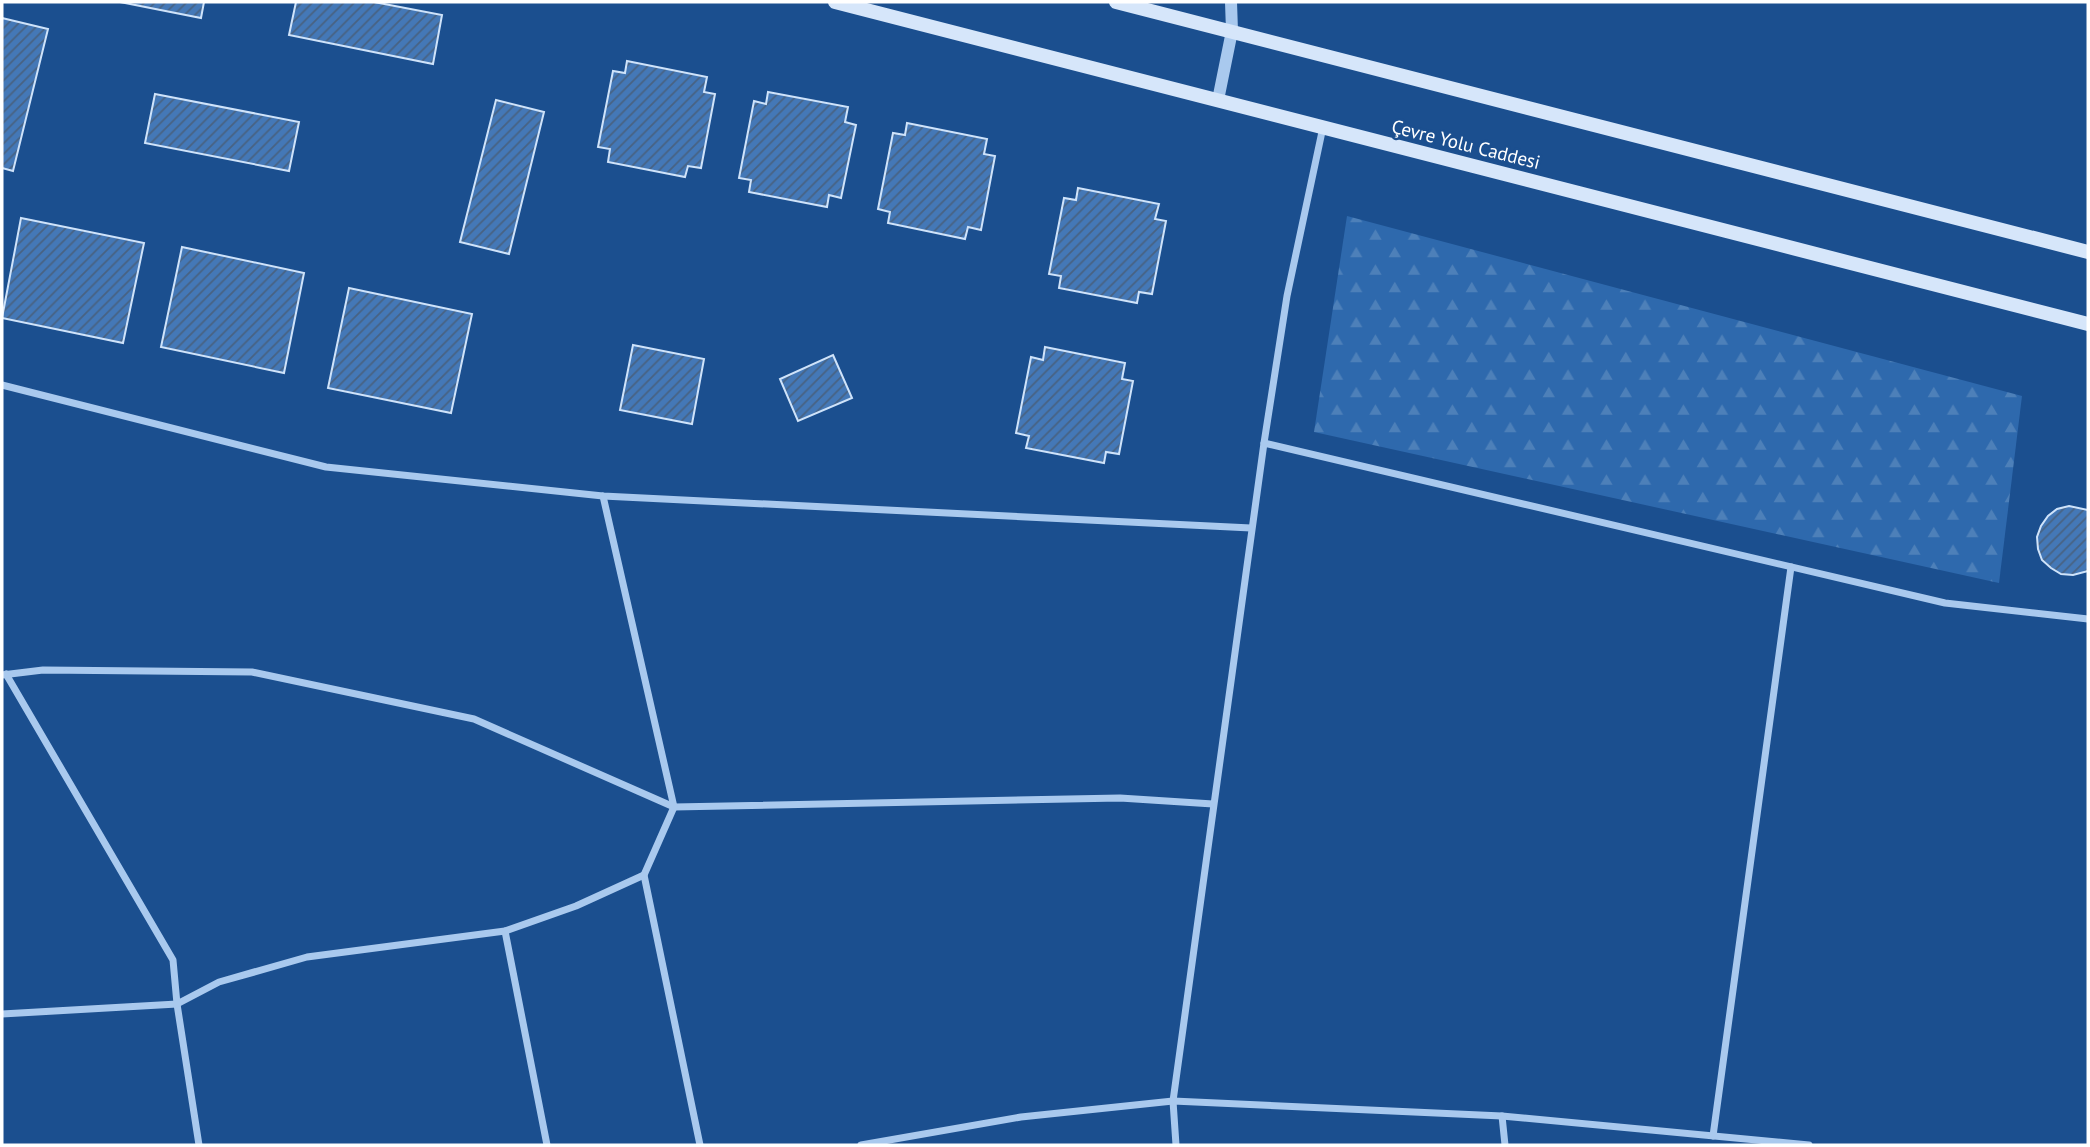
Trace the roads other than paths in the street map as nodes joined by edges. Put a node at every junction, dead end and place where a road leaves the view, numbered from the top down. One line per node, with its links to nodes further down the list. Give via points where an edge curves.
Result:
1 (835, 2): 5 (main road, Çevre Yolu Caddesi)
2 (1116, 2): 4 (main road)
3 (1231, 2): 4 (street)
4 (1232, 31): 5 (street); 7 (main road)
5 (1218, 100): 6 (main road, Çevre Yolu Caddesi)
6 (1323, 127): 8 (main road, Çevre Yolu Caddesi); 10 (street, via 1287,296)
7 (2088, 252)
8 (2088, 324)
9 (2, 385): 11 (street, via 326,467)
10 (1264, 443): 12 (street); 13 (street)
11 (603, 496): 12 (street); 17 (street)
12 (1251, 528): 16 (street)
13 (1791, 567): 14 (street, via 1945,603); 24 (street)
14 (2088, 619)
15 (4, 674): 17 (street, via 43,670 253,672 474,719); 20 (street, via 173,960)
16 (1213, 804): 17 (street, via 1120,798); 22 (street)
17 (674, 807): 18 (street)
18 (644, 875): 19 (street); 27 (street)
19 (505, 932): 20 (street, via 307,957 219,982); 26 (street)
20 (177, 1004): 21 (street); 25 (street)
21 (2, 1014)
22 (1173, 1101): 23 (street); 28 (street, via 1021,1117); 29 (street)
23 (1502, 1116): 24 (street); 30 (street)
24 (1713, 1136): 31 (street)
25 (199, 1145)
26 (547, 1145)
27 (699, 1145)
28 (861, 1145)
29 (1176, 1145)
30 (1505, 1145)
31 (1809, 1145)

